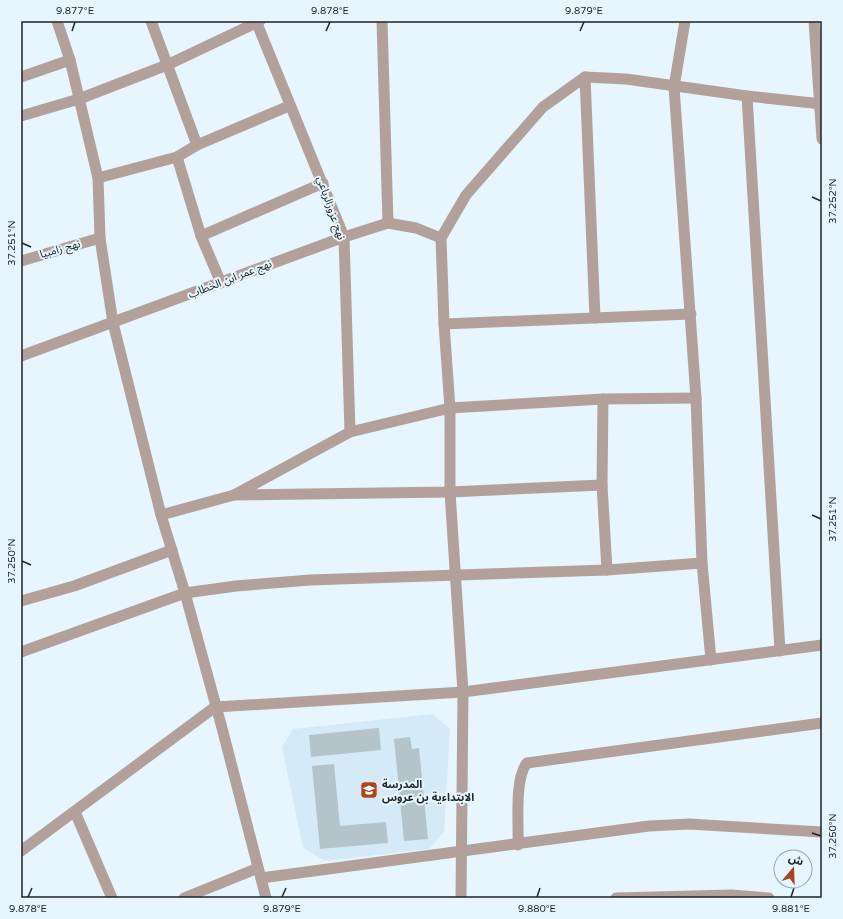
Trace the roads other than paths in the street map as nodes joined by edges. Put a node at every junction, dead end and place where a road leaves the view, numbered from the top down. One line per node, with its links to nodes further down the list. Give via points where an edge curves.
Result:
1 (57, 21): 7 (street)
2 (151, 21): 8 (street)
3 (382, 21): 22 (street)
4 (685, 21): 11 (street)
5 (814, 21): 14 (street)
6 (258, 22): 8 (street); 15 (street, نهج عزوزالرباعي)
7 (70, 60): 9 (street); 13 (street)
8 (167, 65): 13 (street); 18 (street)
9 (21, 77)
10 (585, 77): 11 (street, via 626,79); 26 (street, via 543,107 466,195); 30 (street)
11 (674, 87): 12 (street); 29 (street)
12 (747, 96): 14 (street); 49 (street)
13 (79, 99): 16 (street); 20 (street)
14 (821, 104): 17 (street)
15 (289, 106): 18 (street); 21 (street, نهج عزوزالرباعي)
16 (21, 116)
17 (822, 139)
18 (197, 145): 19 (street)
19 (177, 157): 20 (street); 23 (street)
20 (98, 178): 25 (street)
21 (323, 183): 23 (street); 24 (street, نهج عزوزالرباعي)
22 (388, 223): 24 (street, نهج عمر ابن الخطاب); 26 (street, نهج عمر ابن الخطاب, via 416,228)
23 (201, 236): 28 (street)
24 (344, 236): 28 (street, نهج عمر ابن الخطاب); 37 (street, نهج عزوزالرباعي)
25 (100, 238): 27 (street, نهج زامبيا); 31 (street)
26 (441, 238): 32 (street)
27 (21, 261)
28 (221, 283): 31 (street, نهج عمر ابن الخطاب)
29 (691, 314): 30 (street); 34 (street)
30 (595, 318): 32 (street)
31 (113, 323): 33 (street, نهج عمر ابن الخطاب); 41 (street)
32 (444, 324): 36 (street)
33 (21, 356)
34 (696, 398): 35 (street); 43 (street)
35 (603, 399): 36 (street); 38 (street)
36 (450, 408): 37 (street); 39 (street)
37 (350, 432): 40 (street)
38 (602, 485): 39 (street); 44 (street)
39 (450, 492): 40 (street); 45 (street)
40 (234, 495): 41 (street)
41 (161, 516): 42 (street)
42 (172, 550): 46 (street); 47 (street, via 74,586)
43 (702, 564): 44 (street); 51 (street)
44 (607, 570): 45 (street)
45 (455, 575): 46 (street, via 310,580); 52 (street)
46 (185, 593): 50 (street); 53 (street)
47 (21, 600)
48 (822, 645): 49 (street)
49 (780, 651): 51 (street)
50 (21, 652)
51 (710, 660): 52 (street)
52 (463, 692): 53 (street); 59 (street)
53 (215, 707): 55 (street); 60 (street)
54 (822, 723): 57 (street, via 527,763 522,769 520,783)
55 (75, 812): 58 (street); 62 (street)
56 (822, 832): 57 (street, via 689,824 649,826)
57 (518, 845): 59 (street)
58 (21, 851)
59 (460, 852): 60 (street); 65 (street)
60 (260, 873): 63 (street); 64 (street)
61 (730, 896): 66 (street); 67 (street)
62 (112, 898)
63 (184, 898)
64 (266, 898)
65 (461, 898)
66 (621, 898)
67 (769, 898)

